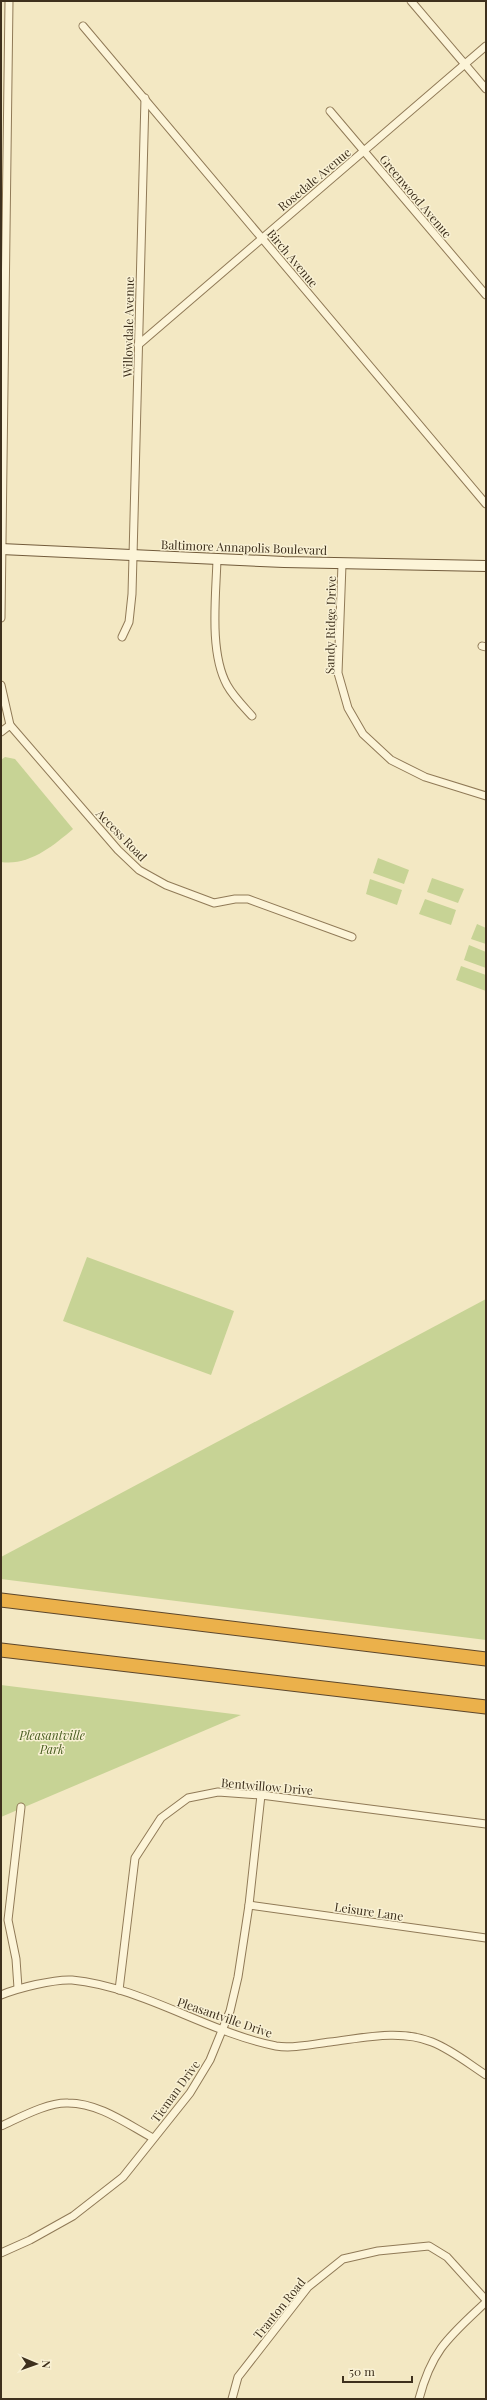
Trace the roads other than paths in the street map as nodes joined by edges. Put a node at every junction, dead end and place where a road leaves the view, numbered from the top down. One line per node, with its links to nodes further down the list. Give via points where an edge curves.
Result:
1 (9, 1): 12 (street)
2 (411, 1): 5 (street)
3 (83, 26): 7 (street, Birch Avenue)
4 (486, 46): 5 (street, Rosedale Avenue)
5 (465, 64): 6 (street); 9 (street, Rosedale Avenue)
6 (486, 89)
7 (145, 98): 10 (street, Birch Avenue); 13 (street, Willowdale Avenue)
8 (330, 111): 9 (street, Greenwood Avenue)
9 (364, 152): 10 (street, Rosedale Avenue); 11 (street, Greenwood Avenue)
10 (261, 238): 13 (street, Rosedale Avenue); 14 (street, Birch Avenue)
11 (486, 295)
12 (3, 342): 15 (street)
13 (138, 345): 16 (street, Willowdale Avenue)
14 (486, 504)
15 (1, 549): 16 (main road, Baltimore Annapolis Boulevard); 20 (street)
16 (133, 556): 17 (main road, Baltimore Annapolis Boulevard); 21 (street, Willowdale Avenue, via 131,611)
17 (217, 559): 18 (main road, Baltimore Annapolis Boulevard); 23 (street, via 217,648 220,667 227,685)
18 (342, 564): 19 (main road, Baltimore Annapolis Boulevard); 26 (street, Sandy Ridge Drive, via 338,673 348,708 363,734 391,760 425,777)
19 (486, 566)
20 (1, 618)
21 (122, 637)
22 (1, 685): 24 (street)
23 (252, 716)
24 (10, 725): 25 (street); 27 (street, Access Road, via 118,850 152,878 214,903 235,898 248,899)
25 (1, 732)
26 (486, 795)
27 (352, 937)
28 (1, 1600): 30 (highway)
29 (1, 1650): 31 (highway)
30 (486, 1659)
31 (486, 1707)
32 (261, 1795): 34 (street, Bentwillow Drive); 35 (street, Tieman Drive); 38 (street, Bentwillow Drive, via 218,1792 188,1798 161,1818 135,1858)
33 (20, 1807): 37 (street, via 8,1920 16,1959)
34 (486, 1824)
35 (249, 1905): 36 (street, Leisure Lane); 40 (street, Tieman Drive, via 238,1977)
36 (486, 1938)
37 (18, 1988): 38 (street, Pleasantville Drive, via 71,1980); 39 (street, Pleasantville Drive)
38 (119, 1990): 40 (street, Pleasantville Drive)
39 (1, 1995)
40 (223, 2030): 41 (street, Pleasantville Drive, via 278,2046 394,2035 413,2037 438,2045); 43 (street, Tieman Drive, via 210,2060 190,2093)
41 (486, 2076)
42 (1, 2126): 43 (street, via 38,2110 68,2102 95,2107)
43 (154, 2138): 44 (street, Tieman Drive, via 123,2177 100,2197 73,2216)
44 (1, 2253)
45 (486, 2301): 46 (street, Tranton Road, via 446,2257 429,2246 378,2251 343,2259 305,2291 238,2377); 47 (street, via 444,2342 424,2380)
46 (232, 2399)
47 (420, 2399)

